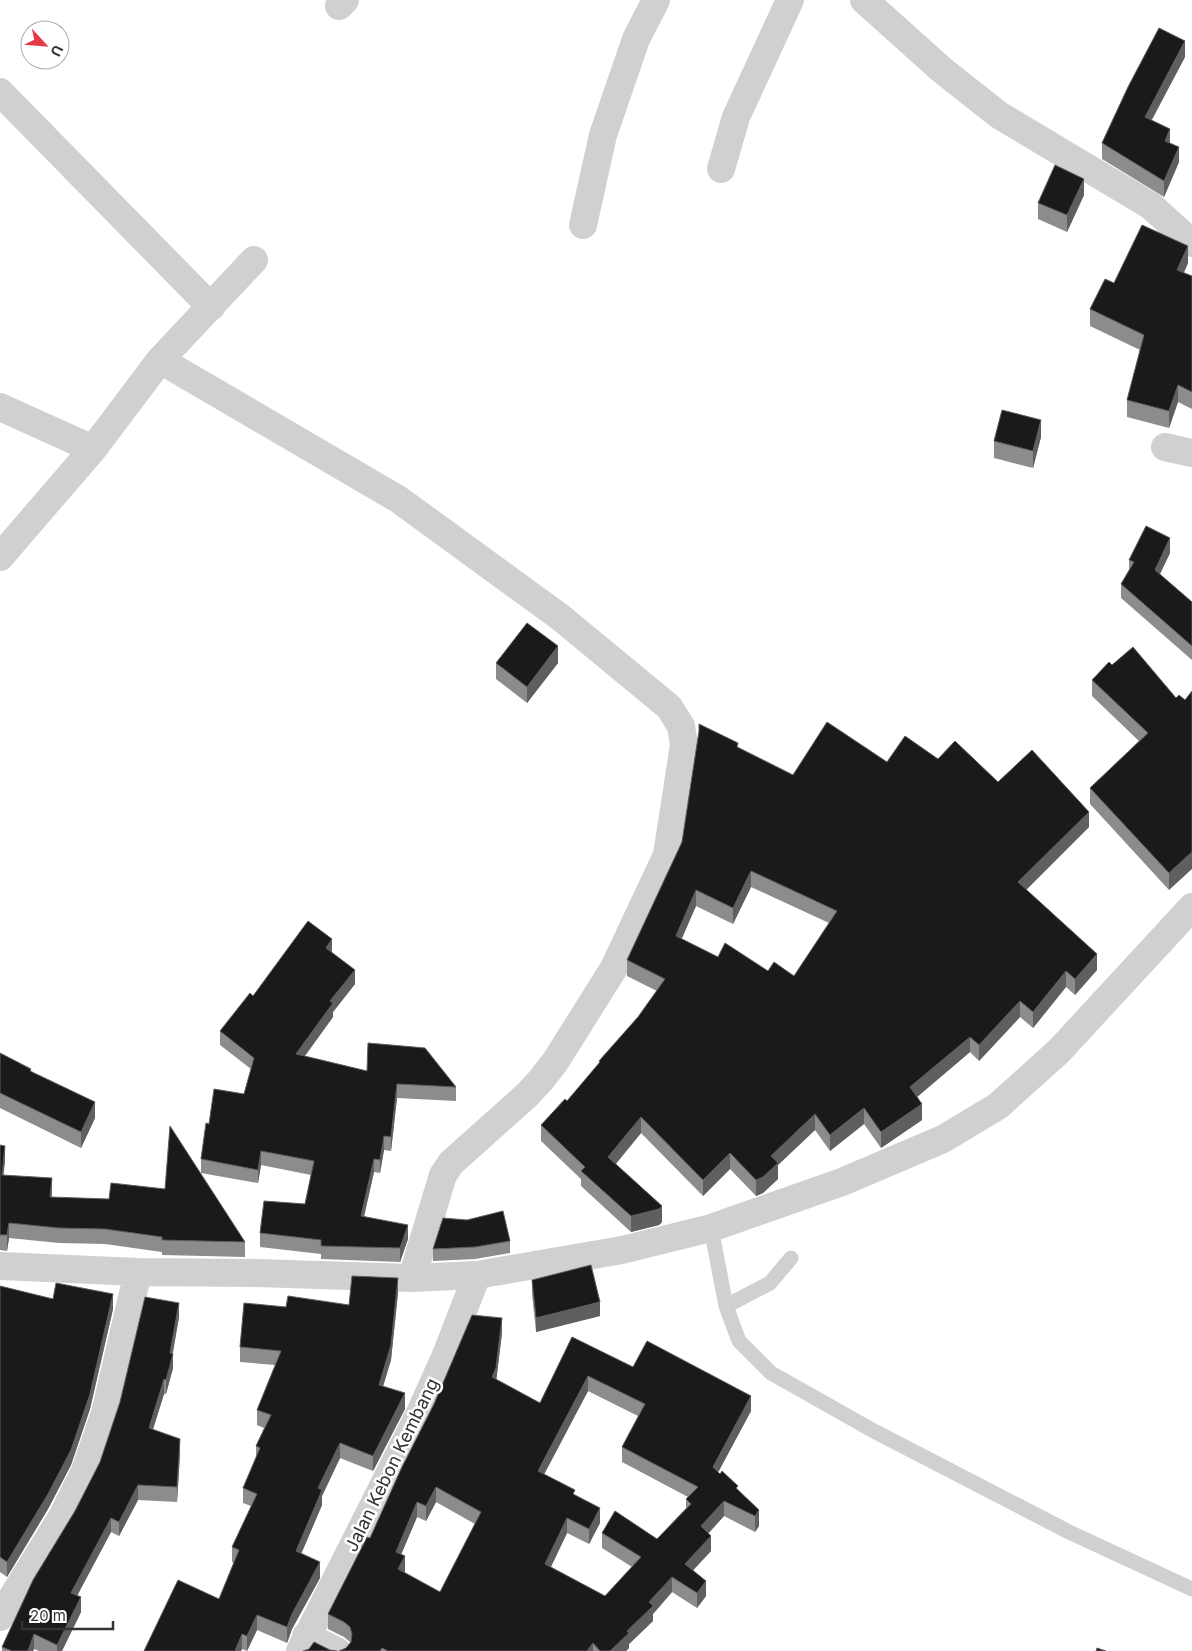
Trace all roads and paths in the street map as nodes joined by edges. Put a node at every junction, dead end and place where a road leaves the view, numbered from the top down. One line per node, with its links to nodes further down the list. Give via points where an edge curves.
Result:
1 (656, 0): 6 (street, via 636,39 611,110)
2 (790, 0): 5 (street, via 736,117)
3 (864, 0): 7 (street, via 942,70 999,115 1152,206)
4 (0, 92): 9 (street)
5 (721, 169)
6 (583, 225)
7 (1192, 243)
8 (254, 260): 9 (street)
9 (211, 307): 10 (street)
10 (160, 360): 13 (street); 22 (street, via 398,499 560,617 669,707 681,726 684,745 667,855 614,968 540,1081 442,1174)
11 (0, 407): 13 (street)
12 (1165, 447): 14 (street)
13 (93, 449): 15 (street)
14 (1192, 453)
15 (0, 557)
16 (1192, 906): 17 (street, via 1059,1051 998,1106 934,1143 842,1182)
17 (711, 1228): 21 (street, via 622,1250); 23 (lane)
18 (791, 1258): 23 (lane, via 770,1283)
19 (0, 1266): 20 (street)
20 (138, 1272): 22 (street); 25 (street, via 105,1413 85,1471 62,1517)
21 (477, 1274): 22 (street); 26 (street, Jalan Kebon Kembang, via 420,1413)
22 (412, 1278)
23 (726, 1306): 24 (lane, via 740,1341 771,1373 872,1430 1061,1528)
24 (1192, 1589)
25 (0, 1616)
26 (303, 1644): 27 (street)
27 (337, 1651)

